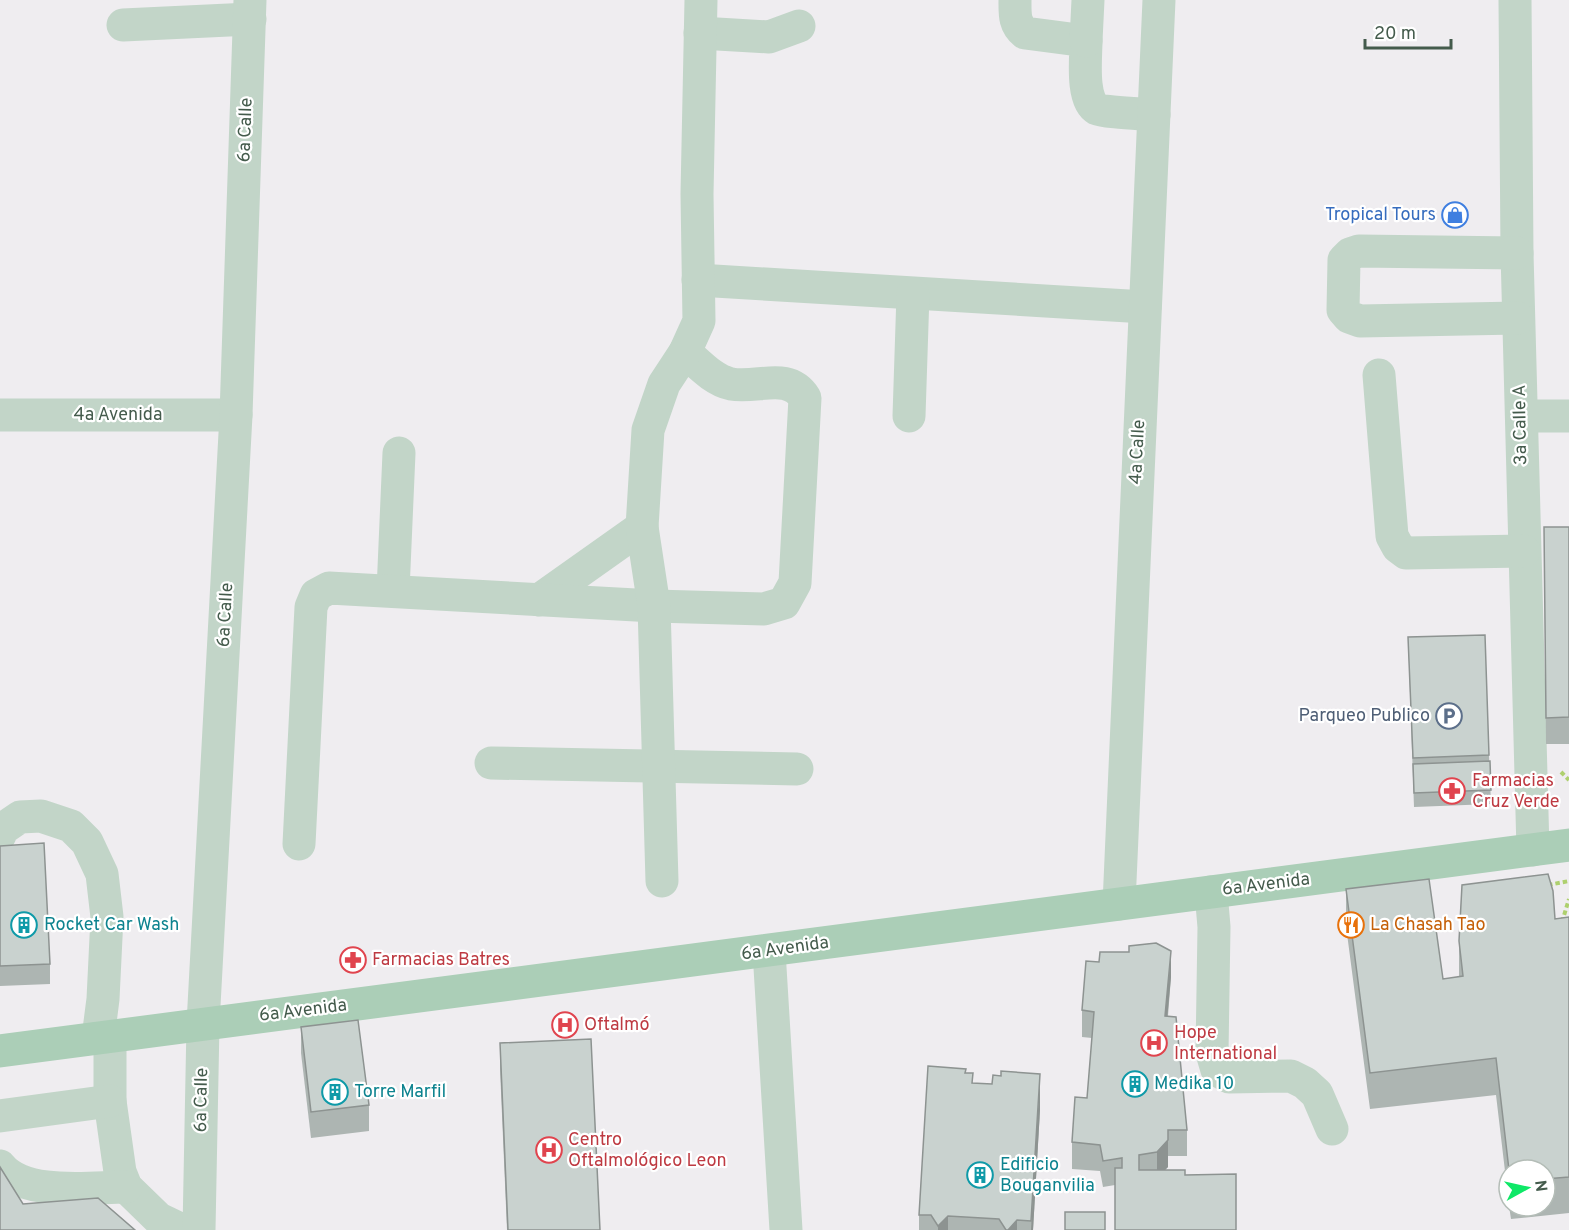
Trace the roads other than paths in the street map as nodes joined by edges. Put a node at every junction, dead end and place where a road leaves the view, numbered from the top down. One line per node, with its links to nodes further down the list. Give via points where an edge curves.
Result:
1 (700, 0): 10 (street)
2 (1015, 0): 11 (street, via 1015,19 1025,33)
3 (1088, 0): 11 (street)
4 (1159, 0): 12 (street, 4a Calle)
5 (1515, 0): 13 (street, 3a Calle A)
6 (250, 10): 7 (street); 21 (street, 6a Calle)
7 (176, 11): 8 (street)
8 (123, 25)
9 (799, 26): 10 (street, via 769,37)
10 (700, 33): 14 (street)
11 (1086, 41): 12 (street, via 1086,92 1090,102 1098,109)
12 (1154, 115): 16 (street, 4a Calle)
13 (1517, 253): 17 (street, 3a Calle A); 17 (street, via 1359,251 1344,260 1343,310 1360,321)
14 (698, 280): 15 (street); 18 (street, via 699,321)
15 (913, 294): 16 (street); 22 (street)
16 (1145, 307): 40 (street, 4a Calle)
17 (1518, 318): 23 (street, 3a Calle A)
18 (685, 352): 26 (street, via 664,384 648,430); 30 (street, via 718,379 732,384 787,382 805,398 795,583 783,603 764,609)
19 (1379, 375): 27 (street, via 1392,536 1398,548 1406,553)
20 (0, 415): 21 (street, 4a Avenida)
21 (236, 415): 42 (street, 6a Calle)
22 (909, 416)
23 (1522, 416): 24 (street); 27 (street, 3a Calle A)
24 (1569, 416)
25 (399, 453): 28 (street)
26 (642, 527): 29 (street); 30 (street)
27 (1524, 551): 37 (street, 3a Calle A)
28 (393, 591): 29 (street); 35 (street, via 329,588 316,595 311,607)
29 (539, 600): 30 (street)
30 (654, 606): 32 (street)
31 (491, 763): 32 (street)
32 (658, 765): 33 (street); 38 (street)
33 (797, 769)
34 (0, 835): 43 (street, via 20,817 41,816 71,826 87,842 102,873 107,917)
35 (299, 844)
36 (1569, 845): 37 (main road, 6a Avenida)
37 (1533, 850): 39 (main road, 6a Avenida)
38 (662, 881)
39 (1211, 892): 40 (main road, 6a Avenida); 47 (street, via 1212,1053 1217,1070 1229,1077 1291,1076 1305,1083 1317,1094)
40 (1119, 904): 41 (main road, 6a Avenida)
41 (769, 951): 42 (main road, 6a Avenida); 53 (street)
42 (203, 1024): 43 (main road, 6a Avenida); 52 (street, 6a Calle)
43 (104, 1037): 44 (main road, 6a Avenida); 45 (street)
44 (0, 1051)
45 (110, 1101): 46 (street); 49 (street, via 120,1172)
46 (0, 1116)
47 (1332, 1129)
48 (3, 1170): 49 (street, via 39,1187); 50 (street)
49 (126, 1187): 51 (street)
50 (31, 1211)
51 (165, 1226)
52 (199, 1230)
53 (786, 1230)

